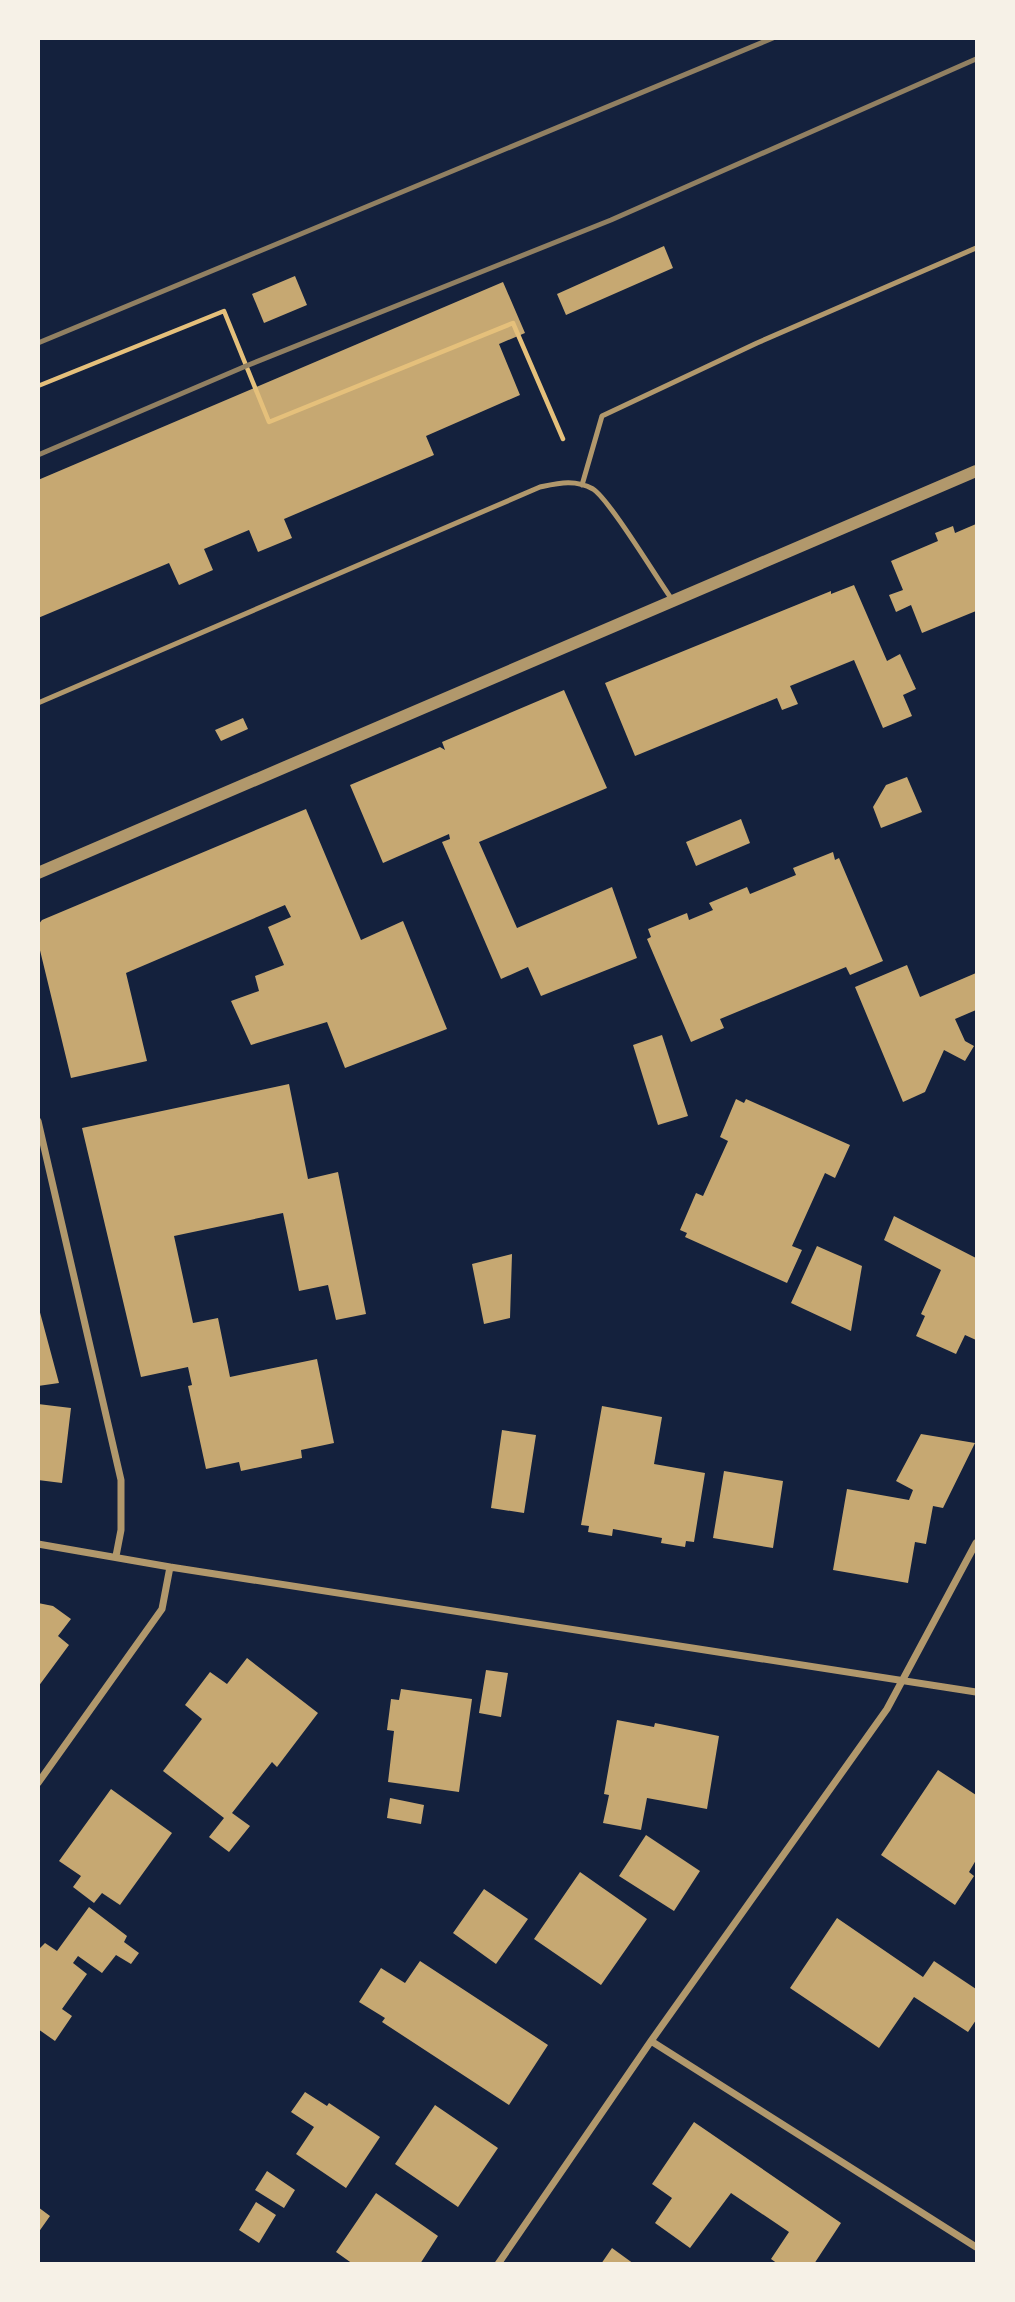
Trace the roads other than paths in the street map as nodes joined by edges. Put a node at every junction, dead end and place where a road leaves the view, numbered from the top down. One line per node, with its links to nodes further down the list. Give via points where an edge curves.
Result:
1 (976, 248): 3 (lane, via 602,416)
2 (976, 471): 4 (street)
3 (582, 485): 4 (lane, via 601,496); 5 (lane, via 564,481 540,487)
4 (673, 601): 6 (street)
5 (38, 703)
6 (38, 873)
7 (38, 1121): 10 (street, via 121,1480)
8 (38, 1544): 10 (street)
9 (976, 1544): 12 (street)
10 (116, 1556): 11 (street)
11 (170, 1567): 12 (street); 14 (street, via 162,1609)
12 (903, 1680): 13 (street); 15 (street)
13 (976, 1692)
14 (38, 1783)
15 (651, 2041): 16 (street); 17 (street)
16 (976, 2246)
17 (498, 2263)

